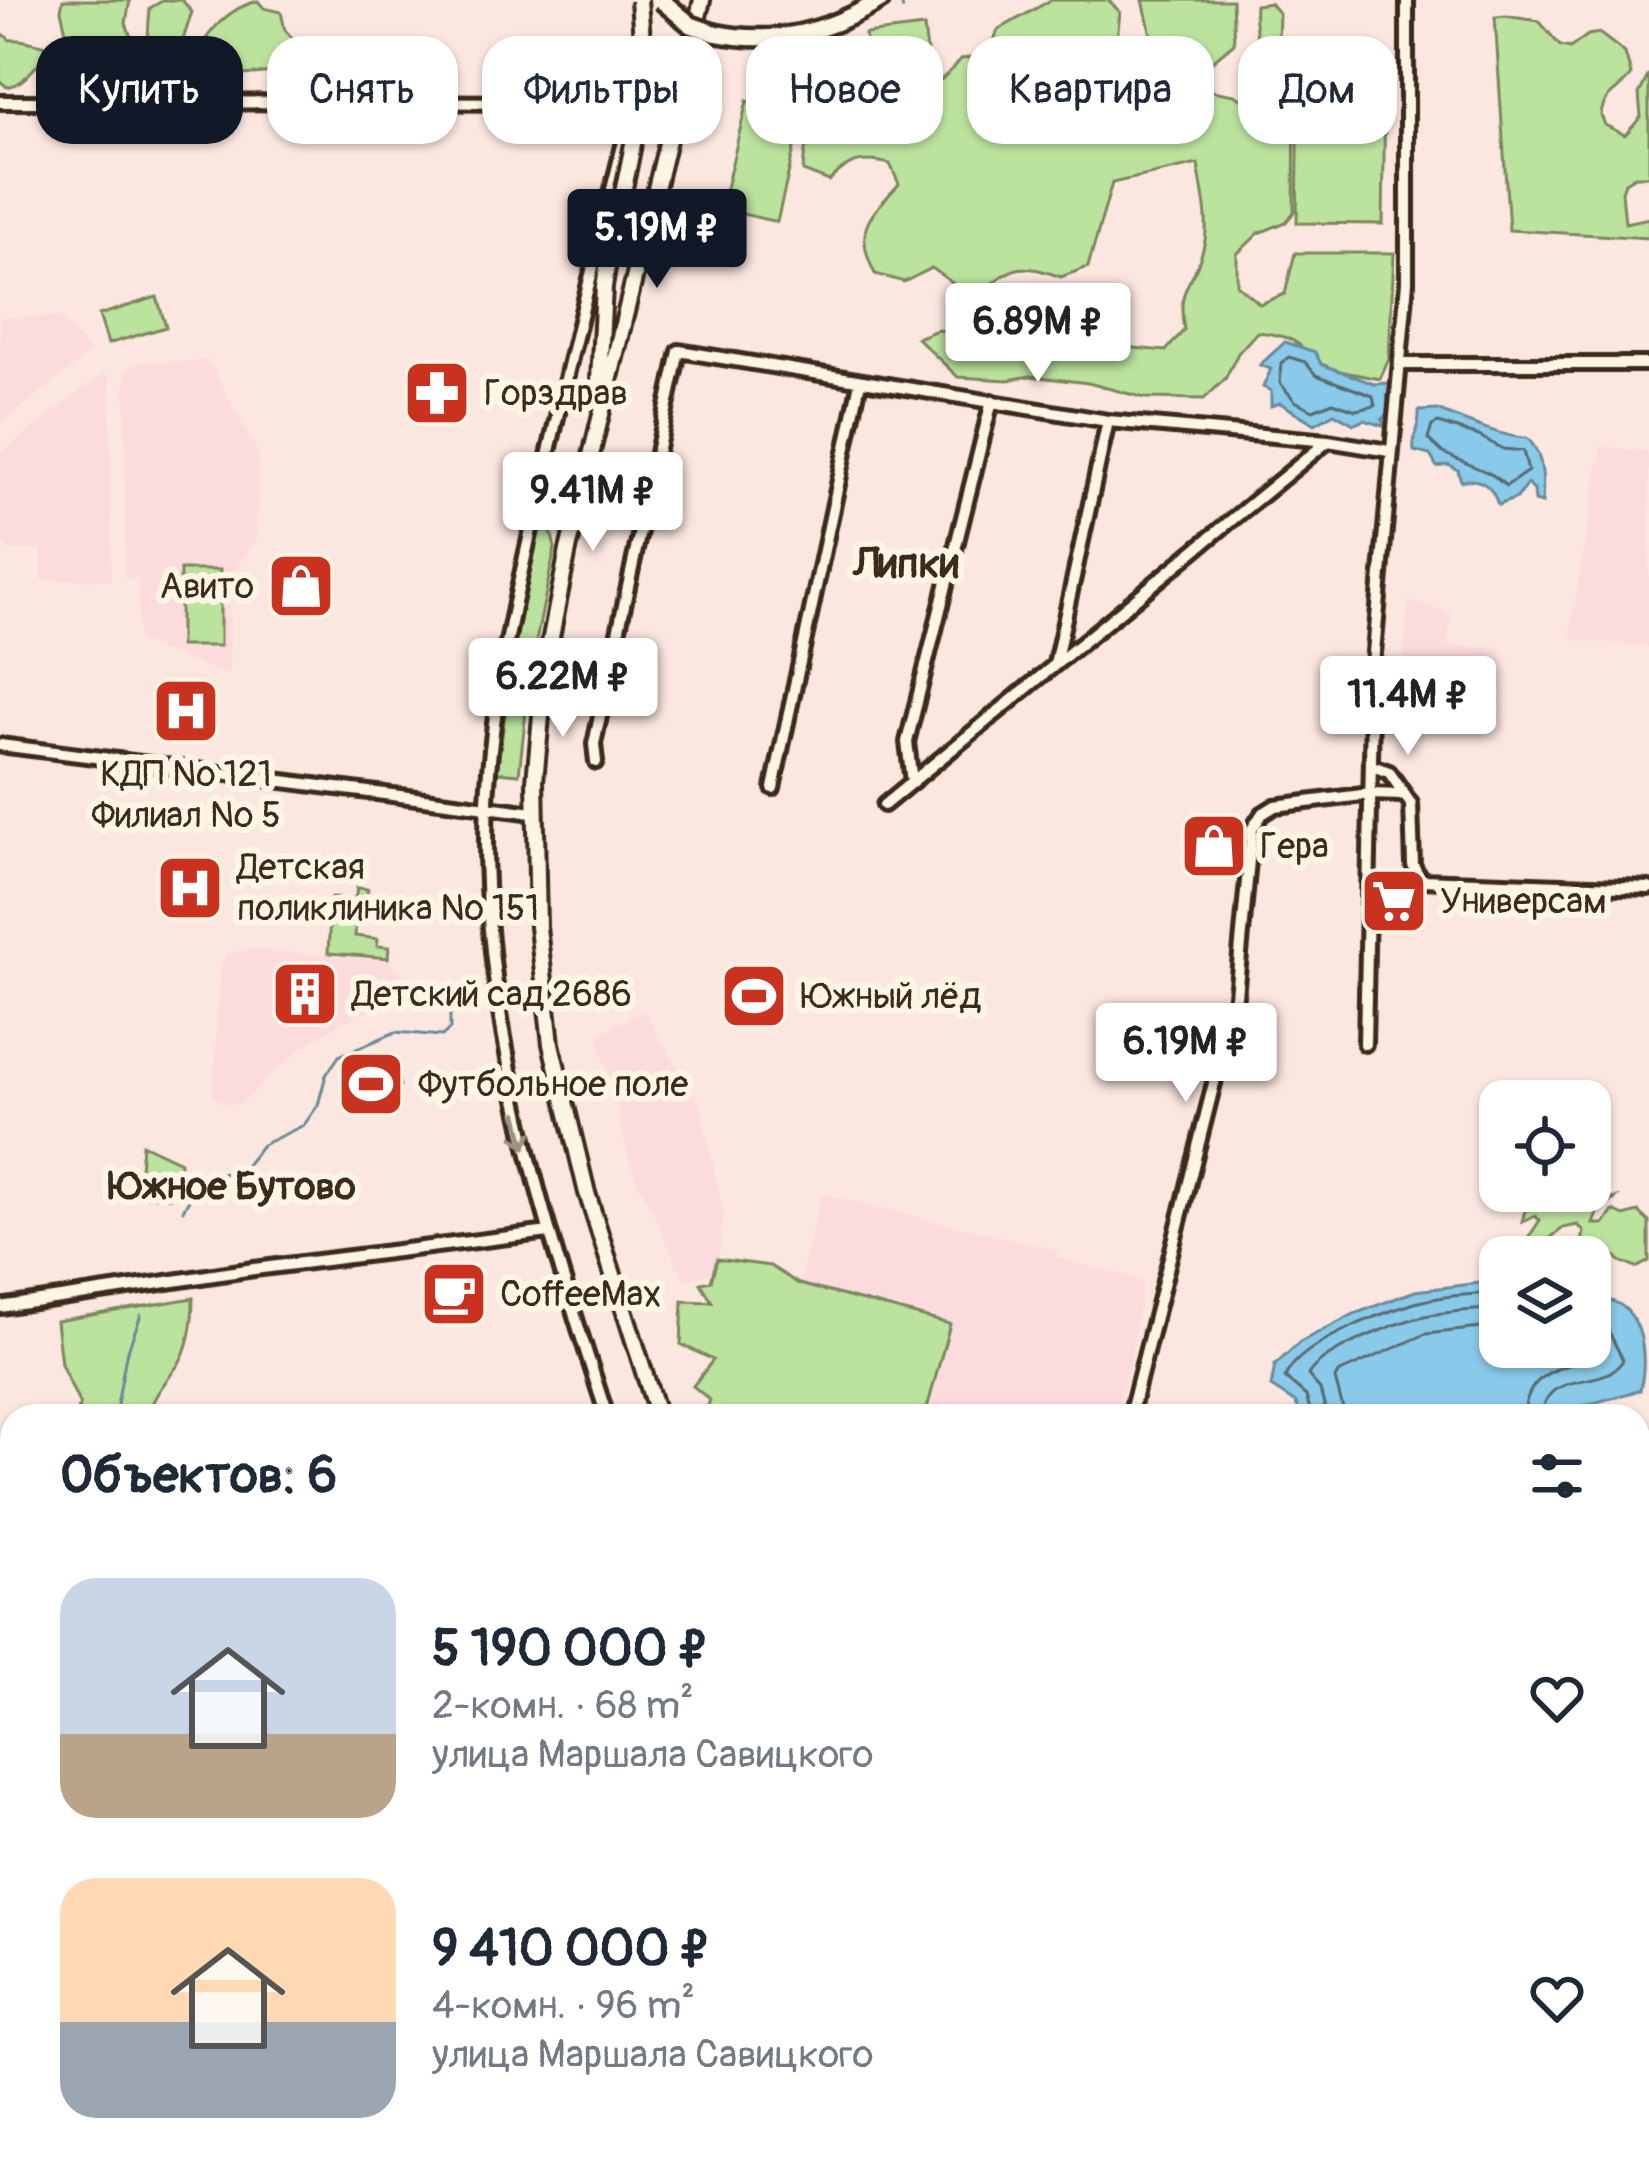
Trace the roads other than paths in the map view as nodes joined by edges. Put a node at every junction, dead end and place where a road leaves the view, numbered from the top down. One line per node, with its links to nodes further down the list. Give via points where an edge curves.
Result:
1 (639, 0): 16 (street, bridge, via 641,111 604,287)
2 (661, 0): 4 (main road, bridge, via 691,25 736,38 823,30)
3 (702, 0): 6 (street)
4 (881, 0)
5 (1407, 0): 11 (street)
6 (694, 36)
7 (0, 102): 8 (street)
8 (482, 102)
9 (623, 144): 28 (street, via 513,608)
10 (668, 144): 16 (street)
11 (1402, 364): 12 (street); 18 (street)
12 (1649, 364)
13 (860, 382): 14 (street); 21 (street, via 679,351); 24 (street)
14 (992, 401): 15 (street); 23 (street, via 907,742)
15 (1108, 421): 17 (street); 19 (street)
16 (596, 435): 29 (street, via 547,663)
17 (1328, 441): 18 (street); 19 (street)
18 (1389, 452): 22 (street)
19 (1055, 664): 23 (street)
20 (0, 746): 28 (street)
21 (596, 763)
22 (1372, 766): 25 (street); 26 (street, via 1389,772)
23 (913, 782): 27 (street)
24 (772, 788)
25 (1370, 794): 26 (street); 31 (street); 36 (street, via 1275,806 1252,829 1236,995)
26 (1402, 795): 30 (street, via 1413,810 1414,872 1429,884)
27 (884, 805)
28 (488, 807): 29 (street); 32 (street, one-way to 32, via 500,1004 520,1132)
29 (535, 813): 35 (street, via 543,986 560,1090)
30 (1649, 888)
31 (1365, 1044)
32 (549, 1232): 33 (street); 34 (street)
33 (0, 1307)
34 (603, 1404)
35 (654, 1404)
36 (1133, 1404)

